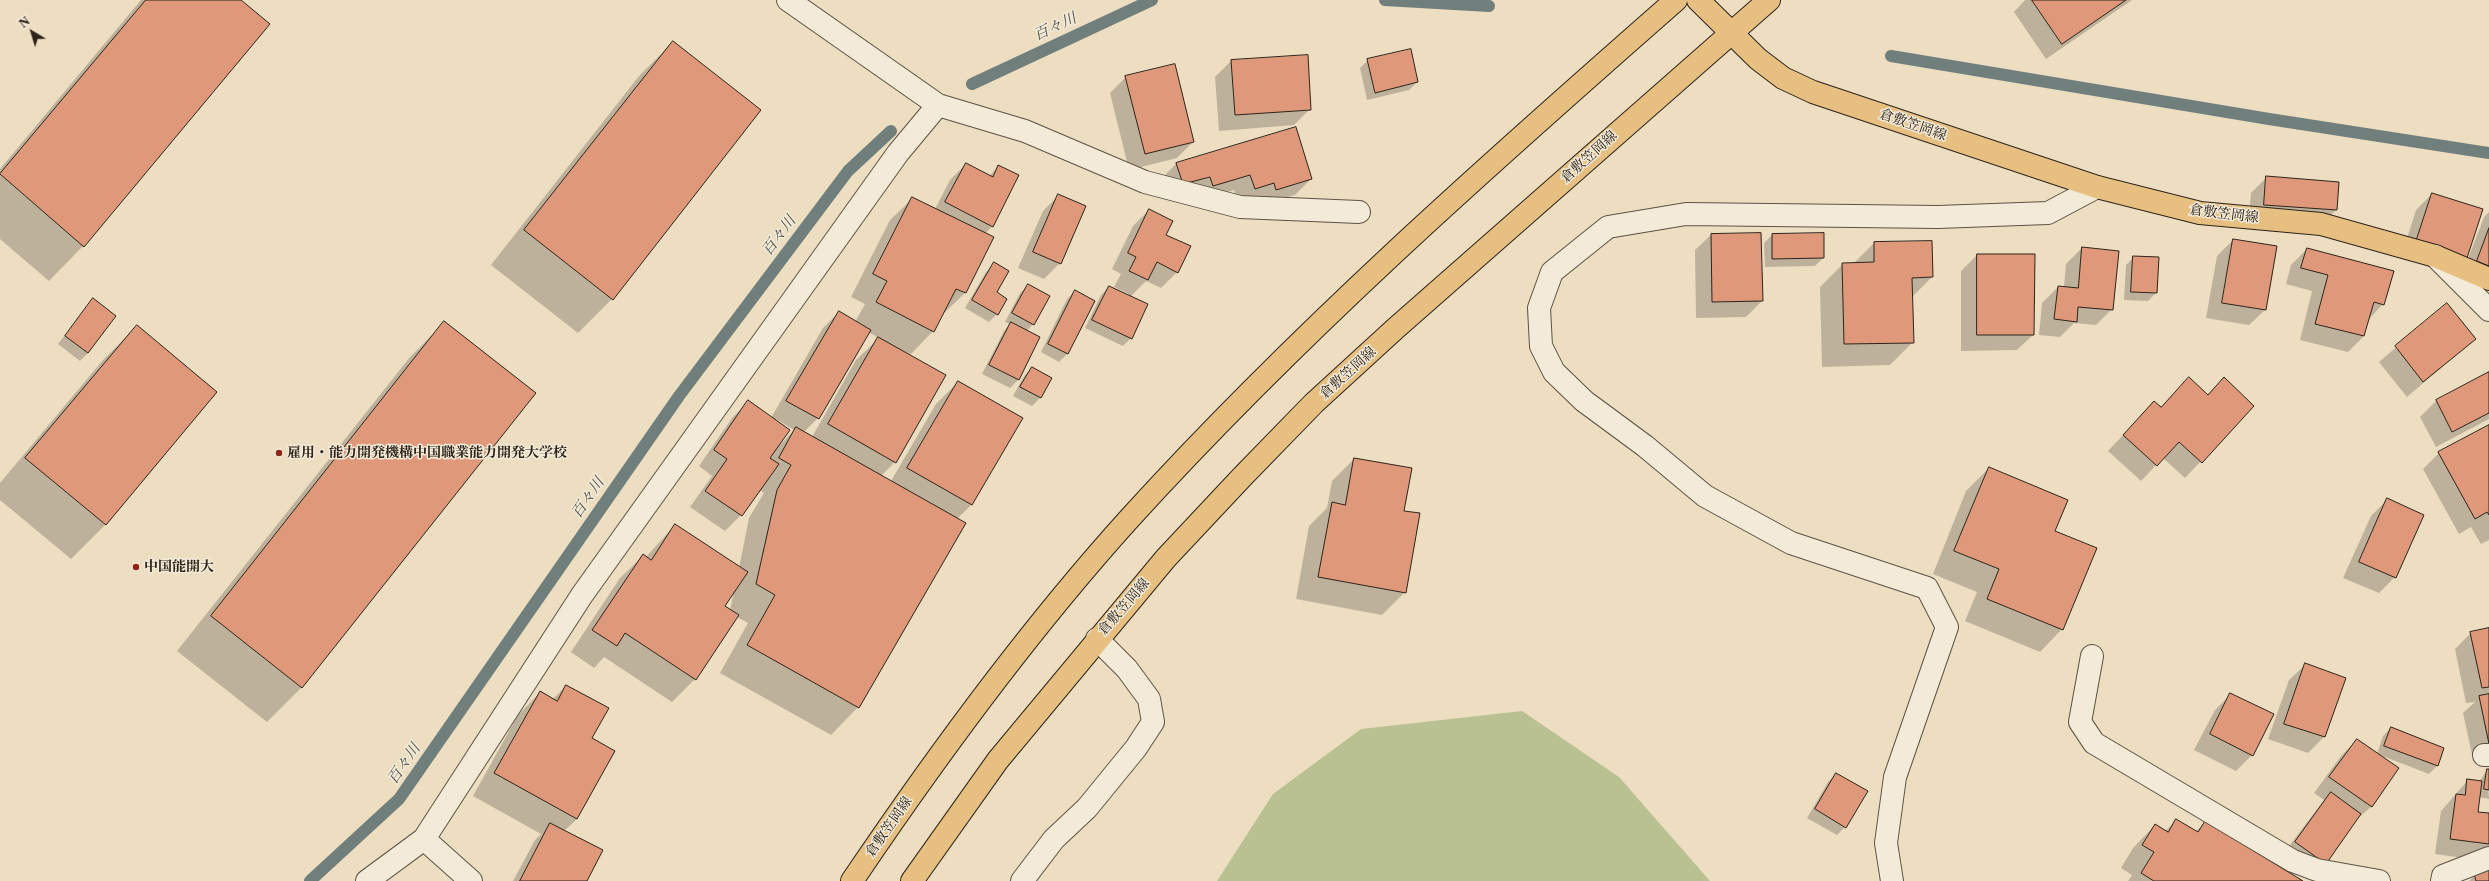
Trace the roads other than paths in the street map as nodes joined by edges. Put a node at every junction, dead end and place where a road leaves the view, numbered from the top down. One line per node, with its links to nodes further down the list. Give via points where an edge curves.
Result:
1 (788, 0): 6 (street)
2 (1676, 0): 18 (main road, 倉敷笠岡線, via 1352,292 1203,439 1127,521 960,726)
3 (1698, 0): 5 (main road)
4 (1769, 0): 5 (main road)
5 (1731, 33): 7 (main road, 倉敷笠岡線, via 1783,78 1813,92); 12 (main road, 倉敷笠岡線, via 1314,403 1171,552)
6 (938, 105): 8 (street, via 1025,131 1145,182 1240,206); 14 (street, via 898,153 582,595)
7 (2097, 187): 9 (main road, 倉敷笠岡線, via 2200,213 2321,224); 21 (street, via 2048,213 1938,217 1686,214 1608,227 1552,272 1538,308 1541,346 1554,372 1584,401 1645,446 1705,496 1791,543 1927,588 1947,627 1894,776 1886,843)
8 (1359, 212)
9 (2435, 256): 10 (main road, 倉敷笠岡線); 11 (street)
10 (2489, 279)
11 (2489, 310)
12 (1097, 639): 19 (main road, 倉敷笠岡線, via 998,760); 20 (street, via 1126,669 1149,699 1153,722 1136,748 1087,808 1054,839)
13 (2092, 656): 22 (street, via 2080,722 2094,743 2293,861 2317,870)
14 (424, 838): 16 (street); 17 (street)
15 (2489, 858): 23 (street, via 2444,876)
16 (367, 881)
17 (471, 881)
18 (852, 881)
19 (912, 881)
20 (1022, 881)
21 (1892, 881)
22 (2379, 881)
23 (2442, 881)

